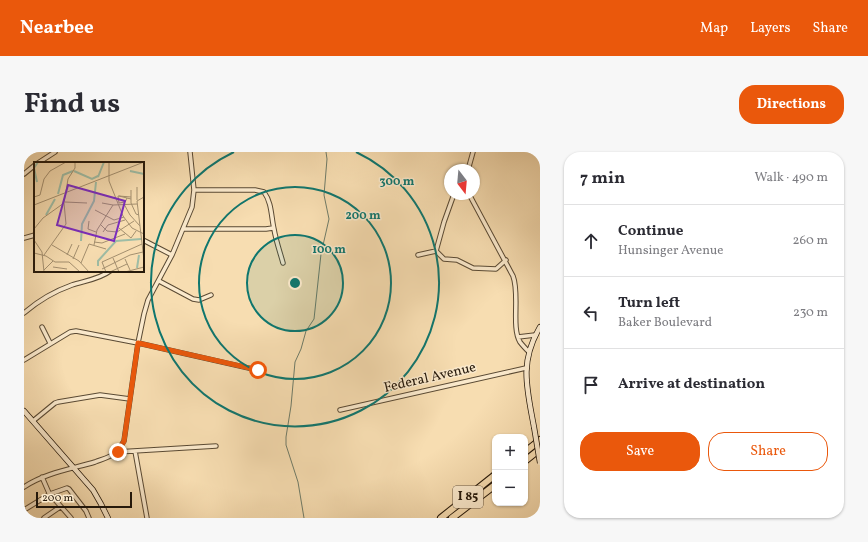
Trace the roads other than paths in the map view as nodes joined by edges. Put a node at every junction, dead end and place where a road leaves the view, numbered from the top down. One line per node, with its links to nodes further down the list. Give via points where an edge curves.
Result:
1 (55, 152): 4 (street)
2 (190, 152): 8 (street)
3 (473, 152): 5 (street)
4 (40, 162)
5 (470, 164)
6 (34, 166): 7 (street)
7 (24, 174)
8 (194, 190): 11 (street, via 264,192 270,205); 12 (street, via 192,207)
9 (452, 200): 16 (street)
10 (472, 200): 19 (street)
11 (273, 228): 12 (street); 20 (street)
12 (183, 229): 17 (street)
13 (34, 235): 14 (street)
14 (24, 238)
15 (144, 241): 17 (street)
16 (436, 251): 18 (street); 19 (street, via 444,260 457,260 473,268 496,269)
17 (172, 255): 22 (street)
18 (418, 255)
19 (506, 260): 28 (street, via 515,281)
20 (284, 264)
21 (108, 272): 24 (street, via 60,290)
22 (159, 281): 23 (street, via 193,299); 30 (street, via 146,307)
23 (211, 296)
24 (24, 313)
25 (42, 327): 29 (street)
26 (540, 327): 27 (street)
27 (535, 335): 28 (street); 31 (street)
28 (518, 337): 31 (street)
29 (50, 343): 30 (street, via 76,331); 32 (street)
30 (138, 343): 34 (street); 35 (street)
31 (529, 352): 33 (street)
32 (24, 360)
33 (526, 368): 36 (street, Federal Avenue); 46 (street, bridge, via 527,389)
34 (258, 370)
35 (130, 399): 38 (street, via 100,395 58,402); 44 (street, via 124,441)
36 (340, 410)
37 (24, 411): 38 (street)
38 (33, 421): 47 (street)
39 (540, 440): 42 (highway)
40 (216, 446): 43 (street)
41 (540, 449): 45 (highway)
42 (528, 450)
43 (134, 451): 44 (street); 61 (street)
44 (118, 452): 47 (street)
45 (528, 459)
46 (540, 463)
47 (74, 468): 48 (street); 60 (street, via 98,497)
48 (42, 477): 51 (street); 52 (street)
49 (492, 477): 62 (highway, I 85)
50 (492, 486): 63 (highway, I 85)
51 (24, 488)
52 (50, 494): 53 (street); 54 (street); 59 (street, via 69,489)
53 (60, 507): 55 (street); 58 (street)
54 (24, 510)
55 (50, 514): 56 (street); 57 (street)
56 (44, 518)
57 (52, 518)
58 (71, 518)
59 (89, 518)
60 (108, 518)
61 (147, 518)
62 (441, 518)
63 (452, 518)

